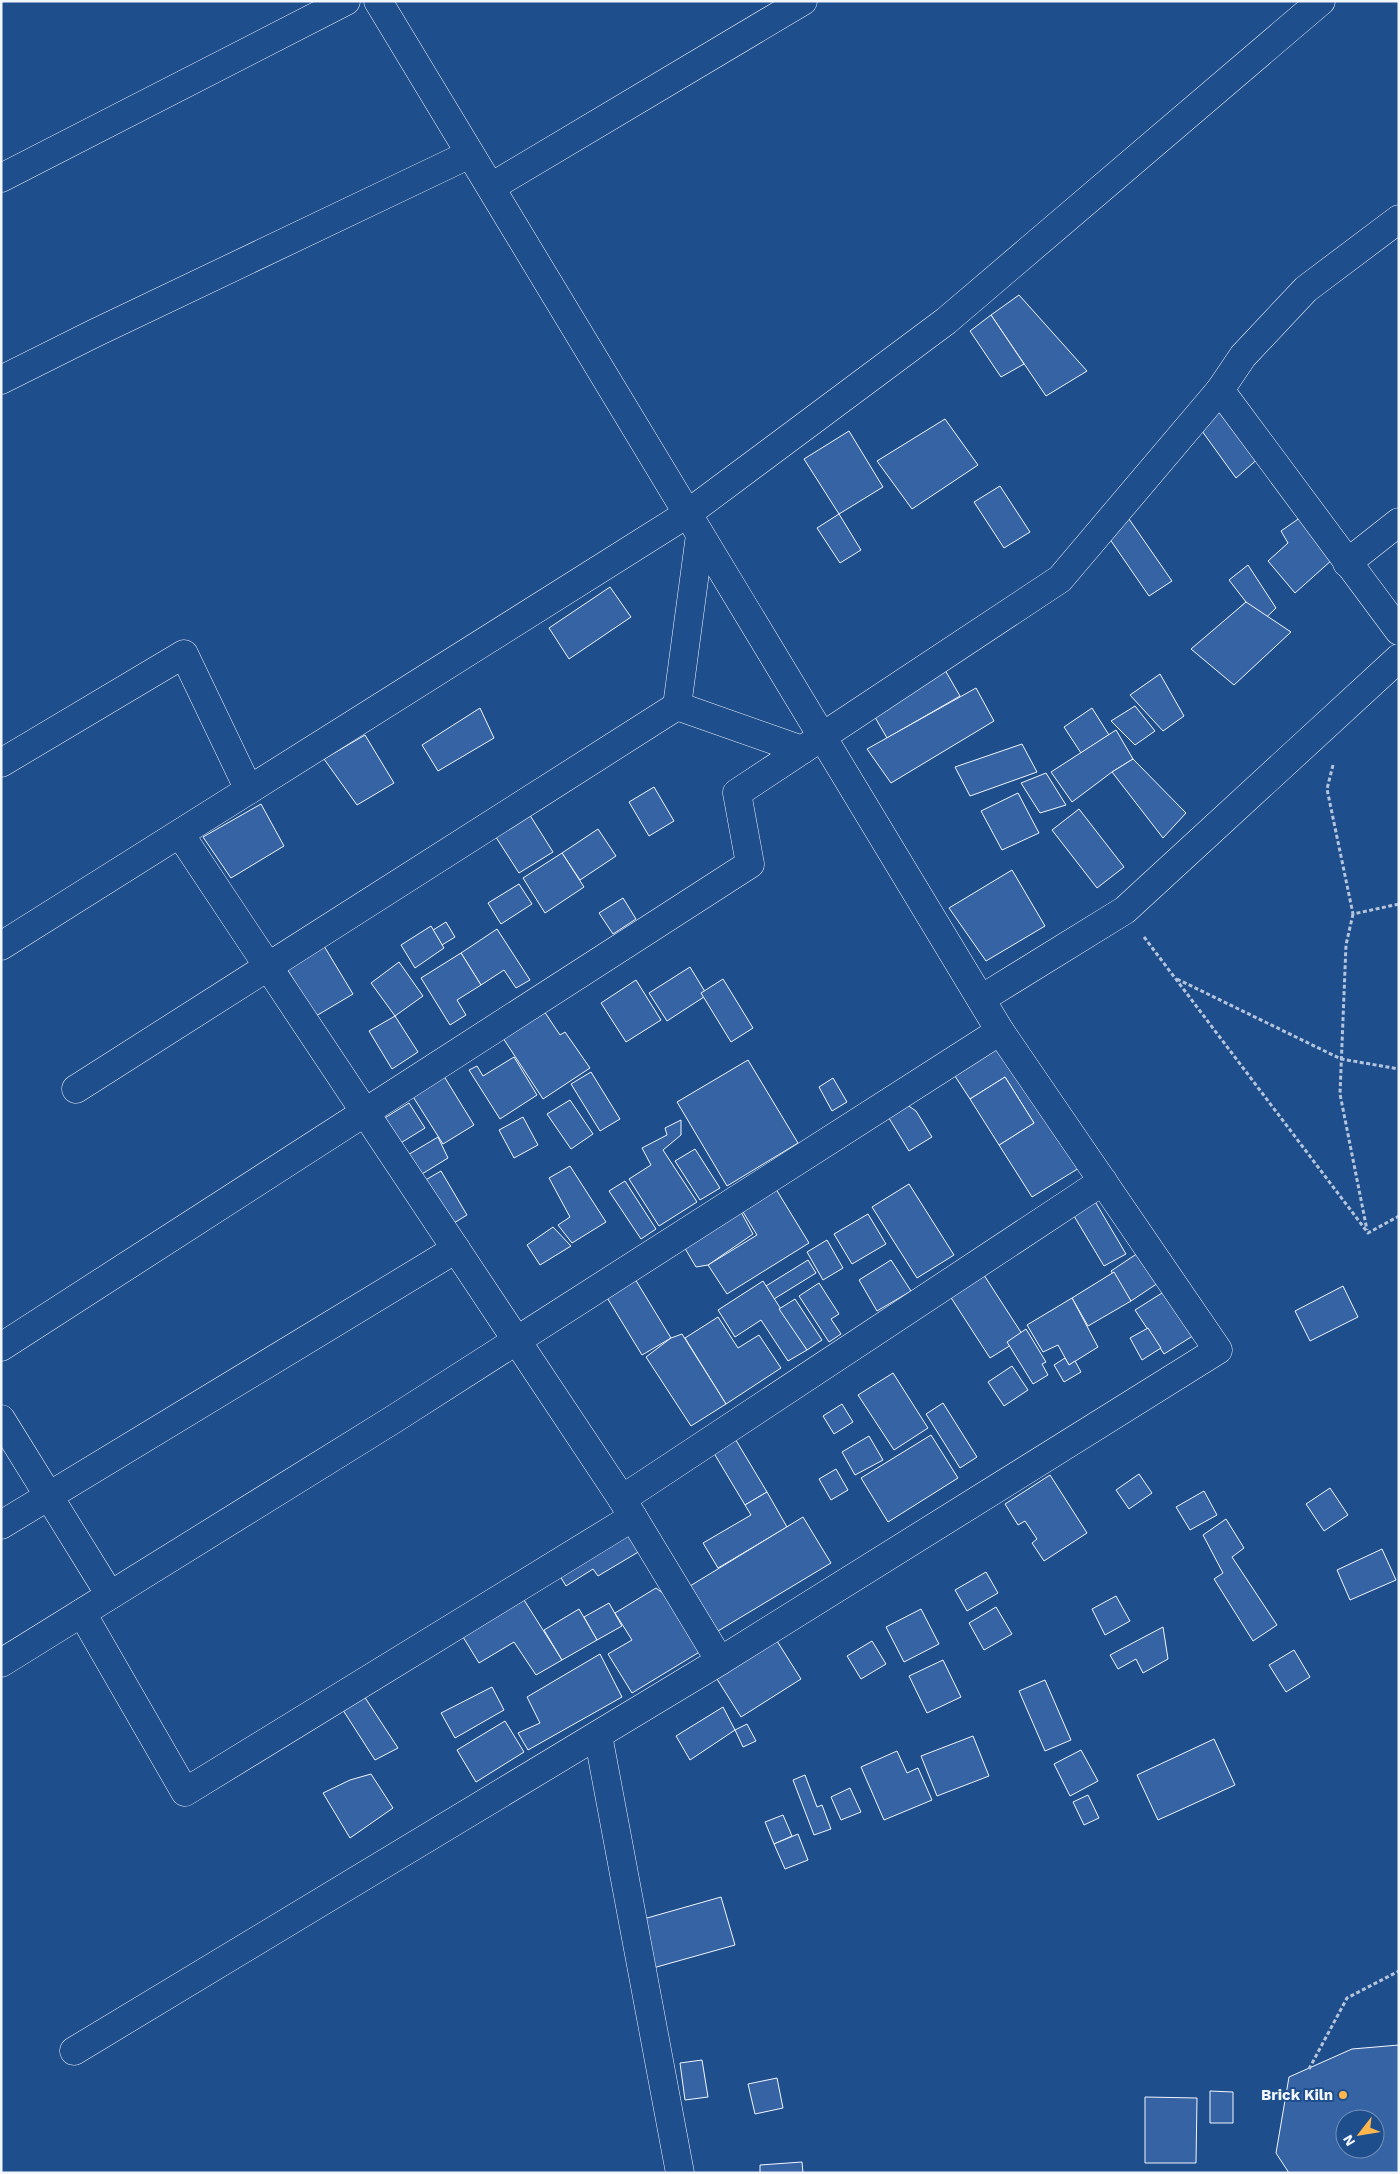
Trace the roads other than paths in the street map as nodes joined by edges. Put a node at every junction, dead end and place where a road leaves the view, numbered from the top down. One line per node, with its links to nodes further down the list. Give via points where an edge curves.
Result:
1 (346, 1): 6 (street)
2 (378, 1): 5 (street)
3 (803, 1): 7 (street)
4 (1321, 1): 12 (street, via 946,321)
5 (470, 154): 7 (street); 9 (street)
6 (1, 178)
7 (491, 187): 12 (street)
8 (1399, 219): 10 (street, via 1306,289 1243,356)
9 (1, 380)
10 (1220, 390): 13 (street); 17 (street, via 1060,579)
11 (1399, 522): 13 (street)
12 (694, 524): 16 (street); 17 (street); 19 (street)
13 (1347, 563): 14 (street)
14 (1399, 631)
15 (1399, 658): 23 (street, via 1125,910)
16 (677, 706): 17 (street); 22 (street)
17 (812, 743): 23 (street); 26 (street, via 737,793 750,864)
18 (1, 764): 19 (street, via 184,654)
19 (249, 790): 20 (street)
20 (180, 834): 21 (street); 22 (street)
21 (1, 946)
22 (269, 968): 25 (street); 26 (street)
23 (981, 999): 24 (street)
24 (1000, 1031): 27 (street); 29 (street)
25 (76, 1089)
26 (366, 1113): 28 (street); 30 (street)
27 (1103, 1182): 33 (street); 37 (street, via 1218,1350)
28 (456, 1250): 29 (street); 32 (street)
29 (517, 1340): 33 (street); 35 (street)
30 (1, 1347)
31 (1, 1419): 32 (street)
32 (48, 1495): 34 (street); 35 (street)
33 (628, 1508): 36 (street, via 185,1792); 37 (street)
34 (1, 1525)
35 (110, 1595): 36 (street)
36 (82, 1613): 38 (street)
37 (720, 1661): 39 (street)
38 (1, 1663)
39 (598, 1735): 40 (street); 41 (street)
40 (74, 2051)
41 (680, 2173)

